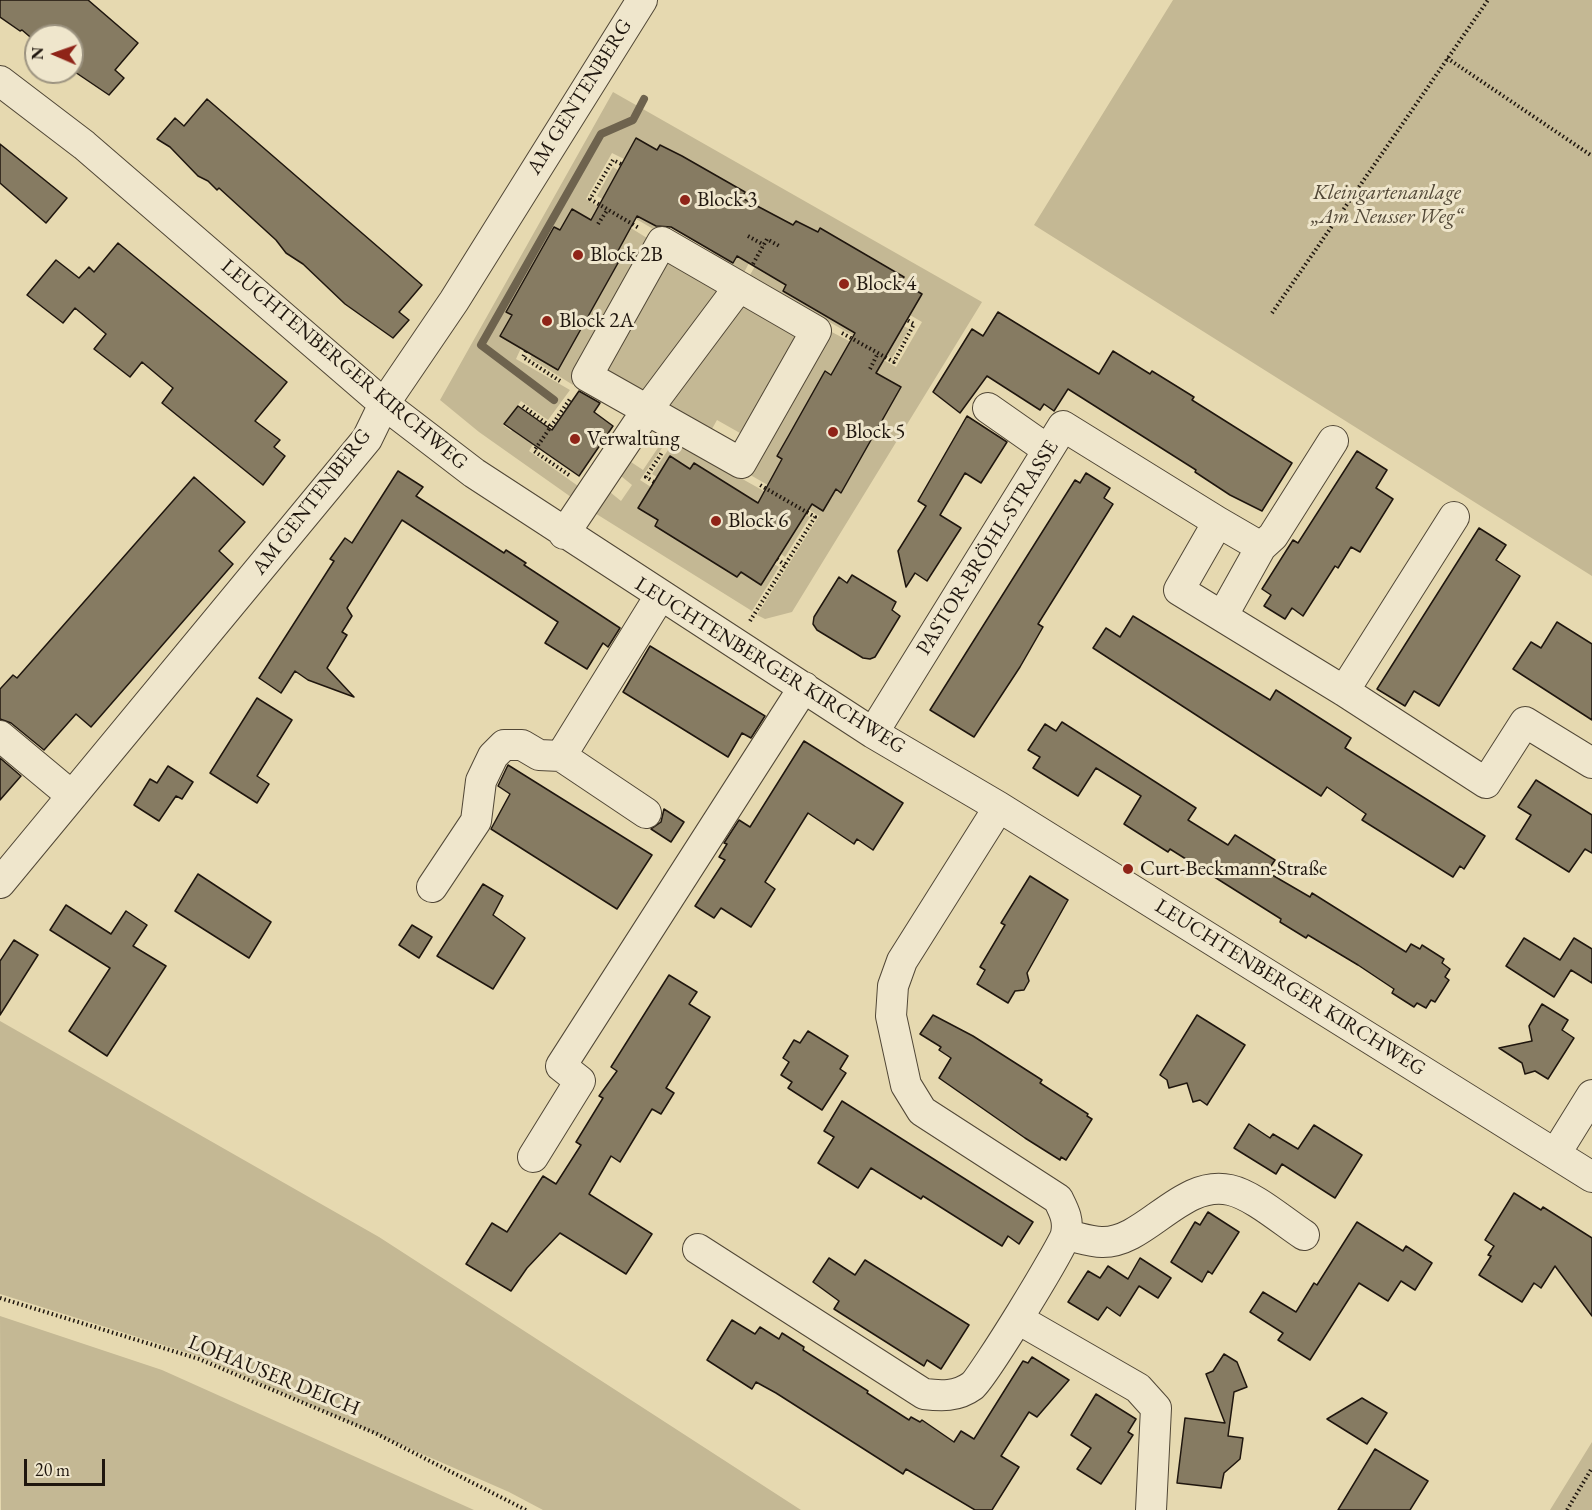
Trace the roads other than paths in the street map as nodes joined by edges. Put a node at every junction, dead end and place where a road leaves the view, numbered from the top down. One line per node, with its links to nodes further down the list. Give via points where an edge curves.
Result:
1 (642, 0): 4 (street, AM GENTENBERG, via 454,301)
2 (0, 81): 4 (street, LEUCHTENBERGER KIRCHWEG, via 84,145)
3 (739, 287): 6 (street); 6 (street, via 662,242 581,383); 6 (street, via 816,331 741,463)
4 (384, 404): 11 (street, LEUCHTENBERGER KIRCHWEG, via 474,473); 21 (street, AM GENTENBERG, via 367,439)
5 (988, 408): 8 (street)
6 (647, 410): 11 (street)
7 (1333, 441): 12 (street, via 1273,536)
8 (1048, 450): 10 (street, PASTOR-BRÖHL-STRASSE, via 1063,426); 17 (street, PASTOR-BRÖHL-STRASSE)
9 (1455, 517): 16 (street)
10 (1218, 522): 12 (street, PASTOR-BRÖHL-STRASSE); 14 (street, via 1179,590)
11 (564, 534): 13 (street, LEUCHTENBERGER KIRCHWEG)
12 (1261, 547): 14 (street)
13 (660, 596): 15 (street, LEUCHTENBERGER KIRCHWEG); 19 (street)
14 (1222, 615): 16 (street)
15 (804, 687): 17 (street, LEUCHTENBERGER KIRCHWEG); 28 (street, via 561,1066 580,1081)
16 (1344, 691): 20 (street, via 1486,783 1525,722)
17 (873, 733): 22 (street, LEUCHTENBERGER KIRCHWEG)
18 (0, 736): 21 (street)
19 (561, 756): 23 (street); 25 (street, via 539,755 514,743 504,745 493,756 481,781 476,821)
20 (1592, 763)
21 (72, 796): 24 (street, AM GENTENBERG)
22 (999, 807): 27 (street, LEUCHTENBERGER KIRCHWEG); 30 (street, via 902,961 893,986 891,1016 906,1084 922,1111 1058,1199 1067,1218)
23 (646, 813)
24 (0, 884)
25 (432, 887)
26 (1592, 1095): 27 (street)
27 (1556, 1153): 29 (street, LEUCHTENBERGER KIRCHWEG)
28 (533, 1157)
29 (1592, 1177)
30 (1066, 1235): 31 (street, via 1104,1242 1139,1229 1194,1193 1229,1189); 33 (street)
31 (1304, 1235)
32 (698, 1249): 33 (street, via 924,1394 950,1395 974,1385)
33 (1018, 1319): 34 (street, via 1138,1388 1156,1408)
34 (1151, 1510)

